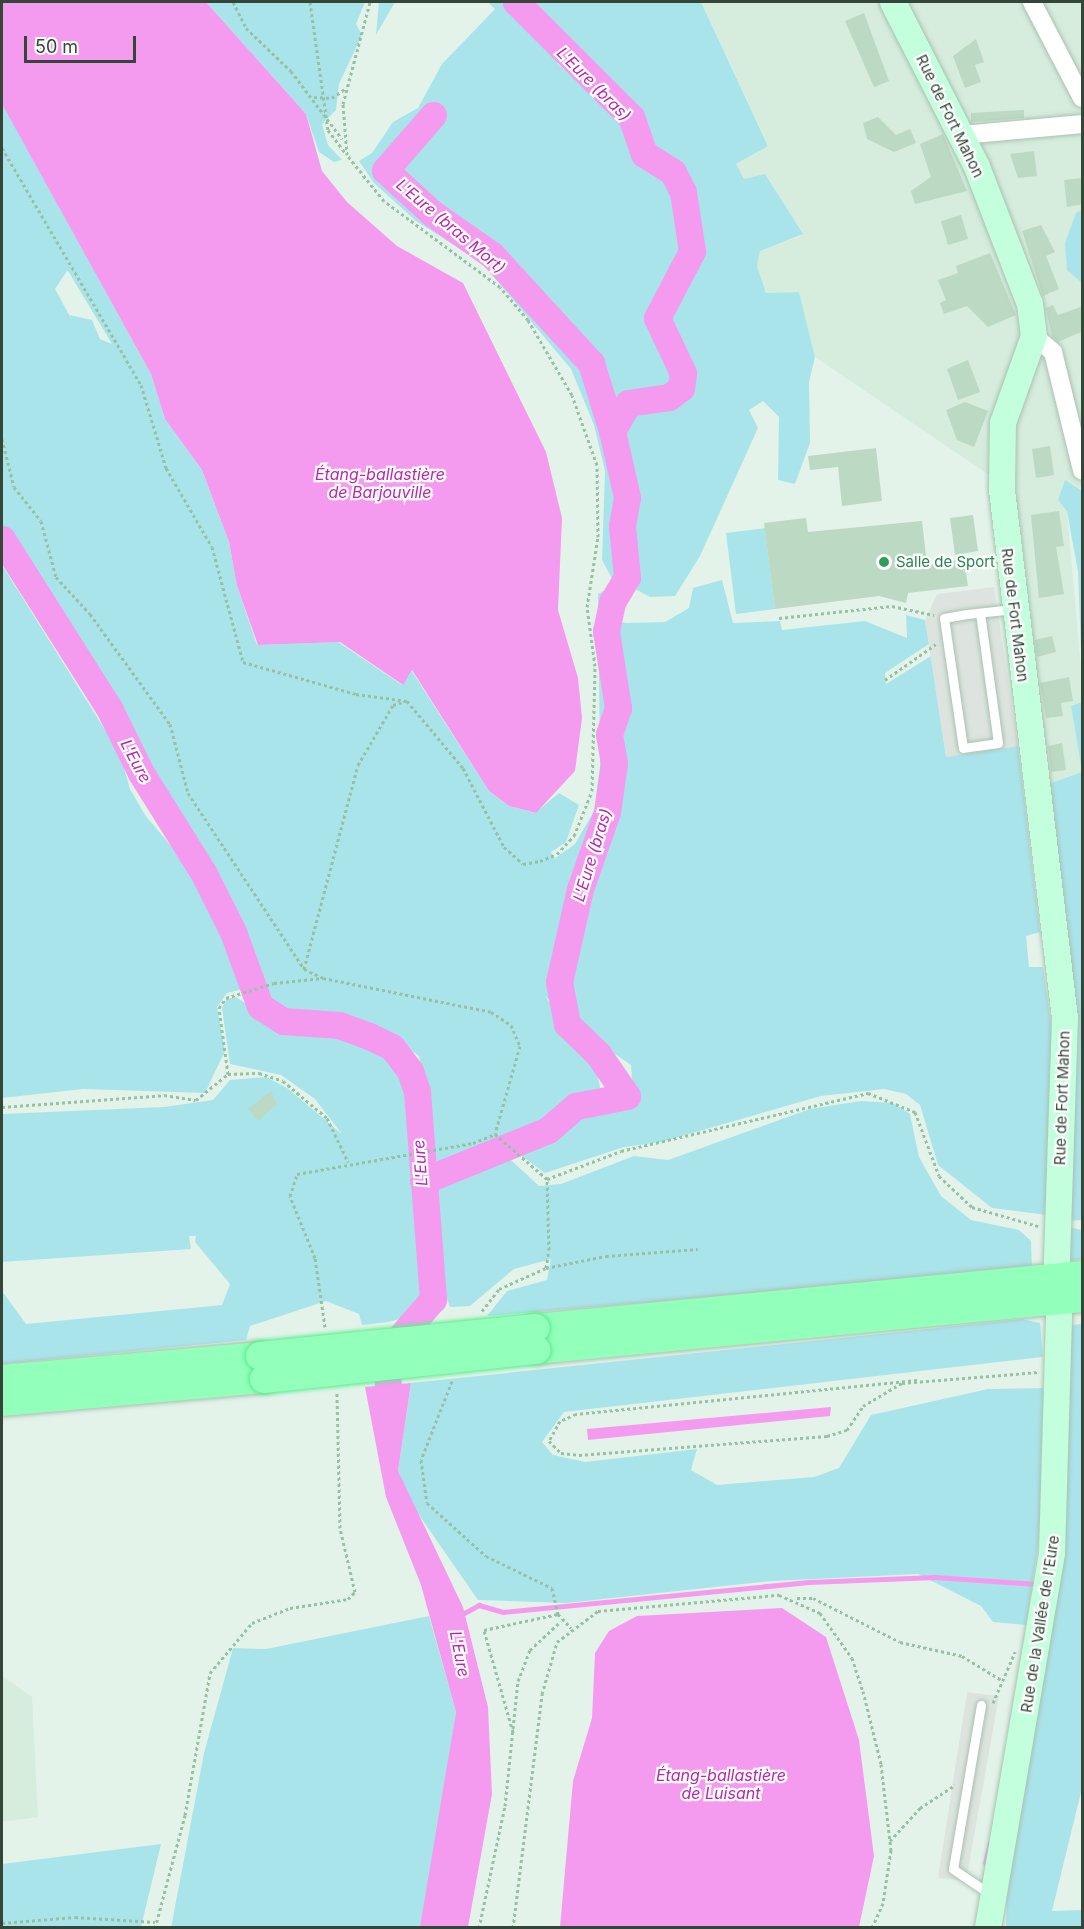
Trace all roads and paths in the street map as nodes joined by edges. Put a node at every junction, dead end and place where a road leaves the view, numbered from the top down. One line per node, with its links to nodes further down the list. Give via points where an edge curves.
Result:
1 (233, 2): 7 (path, via 246,28)
2 (310, 2): 9 (path)
3 (370, 2): 6 (path)
4 (893, 2): 12 (street, Rue de Fort Mahon)
5 (1032, 2): 8 (street)
6 (346, 88): 9 (path); 13 (path)
7 (312, 96): 9 (path); 10 (path)
8 (1083, 98)
9 (324, 99): 10 (path)
10 (326, 116): 13 (path); 15 (path, via 338,148)
11 (1083, 124): 12 (street)
12 (962, 135): 16 (street, Rue de Fort Mahon, via 1030,304)
13 (344, 142): 15 (path)
14 (2, 148): 25 (path, via 129,362 166,468 216,562 243,662 356,694)
15 (347, 156): 25 (path, via 364,180 412,226 500,287 553,357 588,431 600,494 588,607 595,716 592,791 574,836 557,854 523,864 504,847 463,768)
16 (1034, 336): 18 (street, via 1053,352); 19 (street, Rue de Fort Mahon, via 1003,423 1002,490)
17 (2, 439): 26 (path, via 14,487 41,521 56,577 90,614 170,724 188,793)
18 (1083, 470)
19 (1014, 609): 20 (lane); 35 (street, Rue de Fort Mahon, via 1065,1017)
20 (980, 613): 22 (lane); 23 (lane, via 998,743 963,748)
21 (779, 618): 22 (path, via 892,606)
22 (944, 618): 23 (lane)
23 (947, 635): 24 (path)
24 (885, 680)
25 (407, 701): 26 (path, via 393,705 358,765)
26 (304, 969): 27 (path)
27 (323, 978): 28 (path, via 235,992 219,1008); 30 (path, via 415,993 491,1012 511,1025 520,1046)
28 (228, 1074): 29 (path, via 196,1100 164,1095); 31 (path, via 259,1073 283,1081 327,1118)
29 (2, 1107)
30 (495, 1134): 31 (path, via 434,1149); 32 (path)
31 (348, 1162): 39 (path, via 297,1174 291,1181 294,1215 315,1258)
32 (547, 1179): 33 (path, via 621,1151 868,1093 915,1112 935,1168 972,1207 994,1217); 36 (path)
33 (1050, 1228)
34 (698, 1249): 36 (path)
35 (1057, 1262)
36 (546, 1268): 41 (path, via 498,1289)
37 (1083, 1275): 42 (main road)
38 (1083, 1298): 42 (main road)
39 (322, 1306)
40 (1059, 1316): 45 (street, Rue de la Vallée de l'Eure)
41 (478, 1317)
42 (536, 1339): 43 (main road, bridge)
43 (262, 1367): 46 (main road); 49 (main road)
44 (454, 1376): 51 (path, via 421,1460 427,1503 486,1556 548,1585)
45 (1061, 1378): 47 (path, via 1026,1371); 57 (street, Rue de la Vallée de l'Eure, via 1052,1553)
46 (2, 1379)
47 (917, 1380): 47 (path, via 879,1395 863,1406 847,1430 827,1436 579,1455 561,1453 549,1441 560,1420 576,1414)
48 (337, 1392): 58 (path, via 342,1433 340,1527 355,1592 348,1599 290,1608 252,1623 210,1673 181,1835)
49 (2, 1402)
50 (795, 1598): 53 (path, via 625,1605 598,1611); 54 (path, via 813,1598 900,1642 962,1656); 63 (path, via 820,1613 852,1658 873,1726 891,1850 888,1882)
51 (558, 1614): 52 (path); 56 (path, via 484,1630)
52 (561, 1621): 53 (path); 56 (path, via 530,1650 518,1681)
53 (571, 1628): 62 (path, via 557,1642 542,1694)
54 (1003, 1681)
55 (981, 1705): 57 (lane, via 953,1869)
56 (513, 1733): 61 (path, via 505,1806)
57 (990, 1894): 64 (street, Rue de la Vallée de l'Eure)
58 (155, 1922): 59 (path, via 75,1917); 60 (path)
59 (2, 1923)
60 (154, 1928)
61 (479, 1928)
62 (513, 1928)
63 (872, 1928)
64 (988, 1928)

